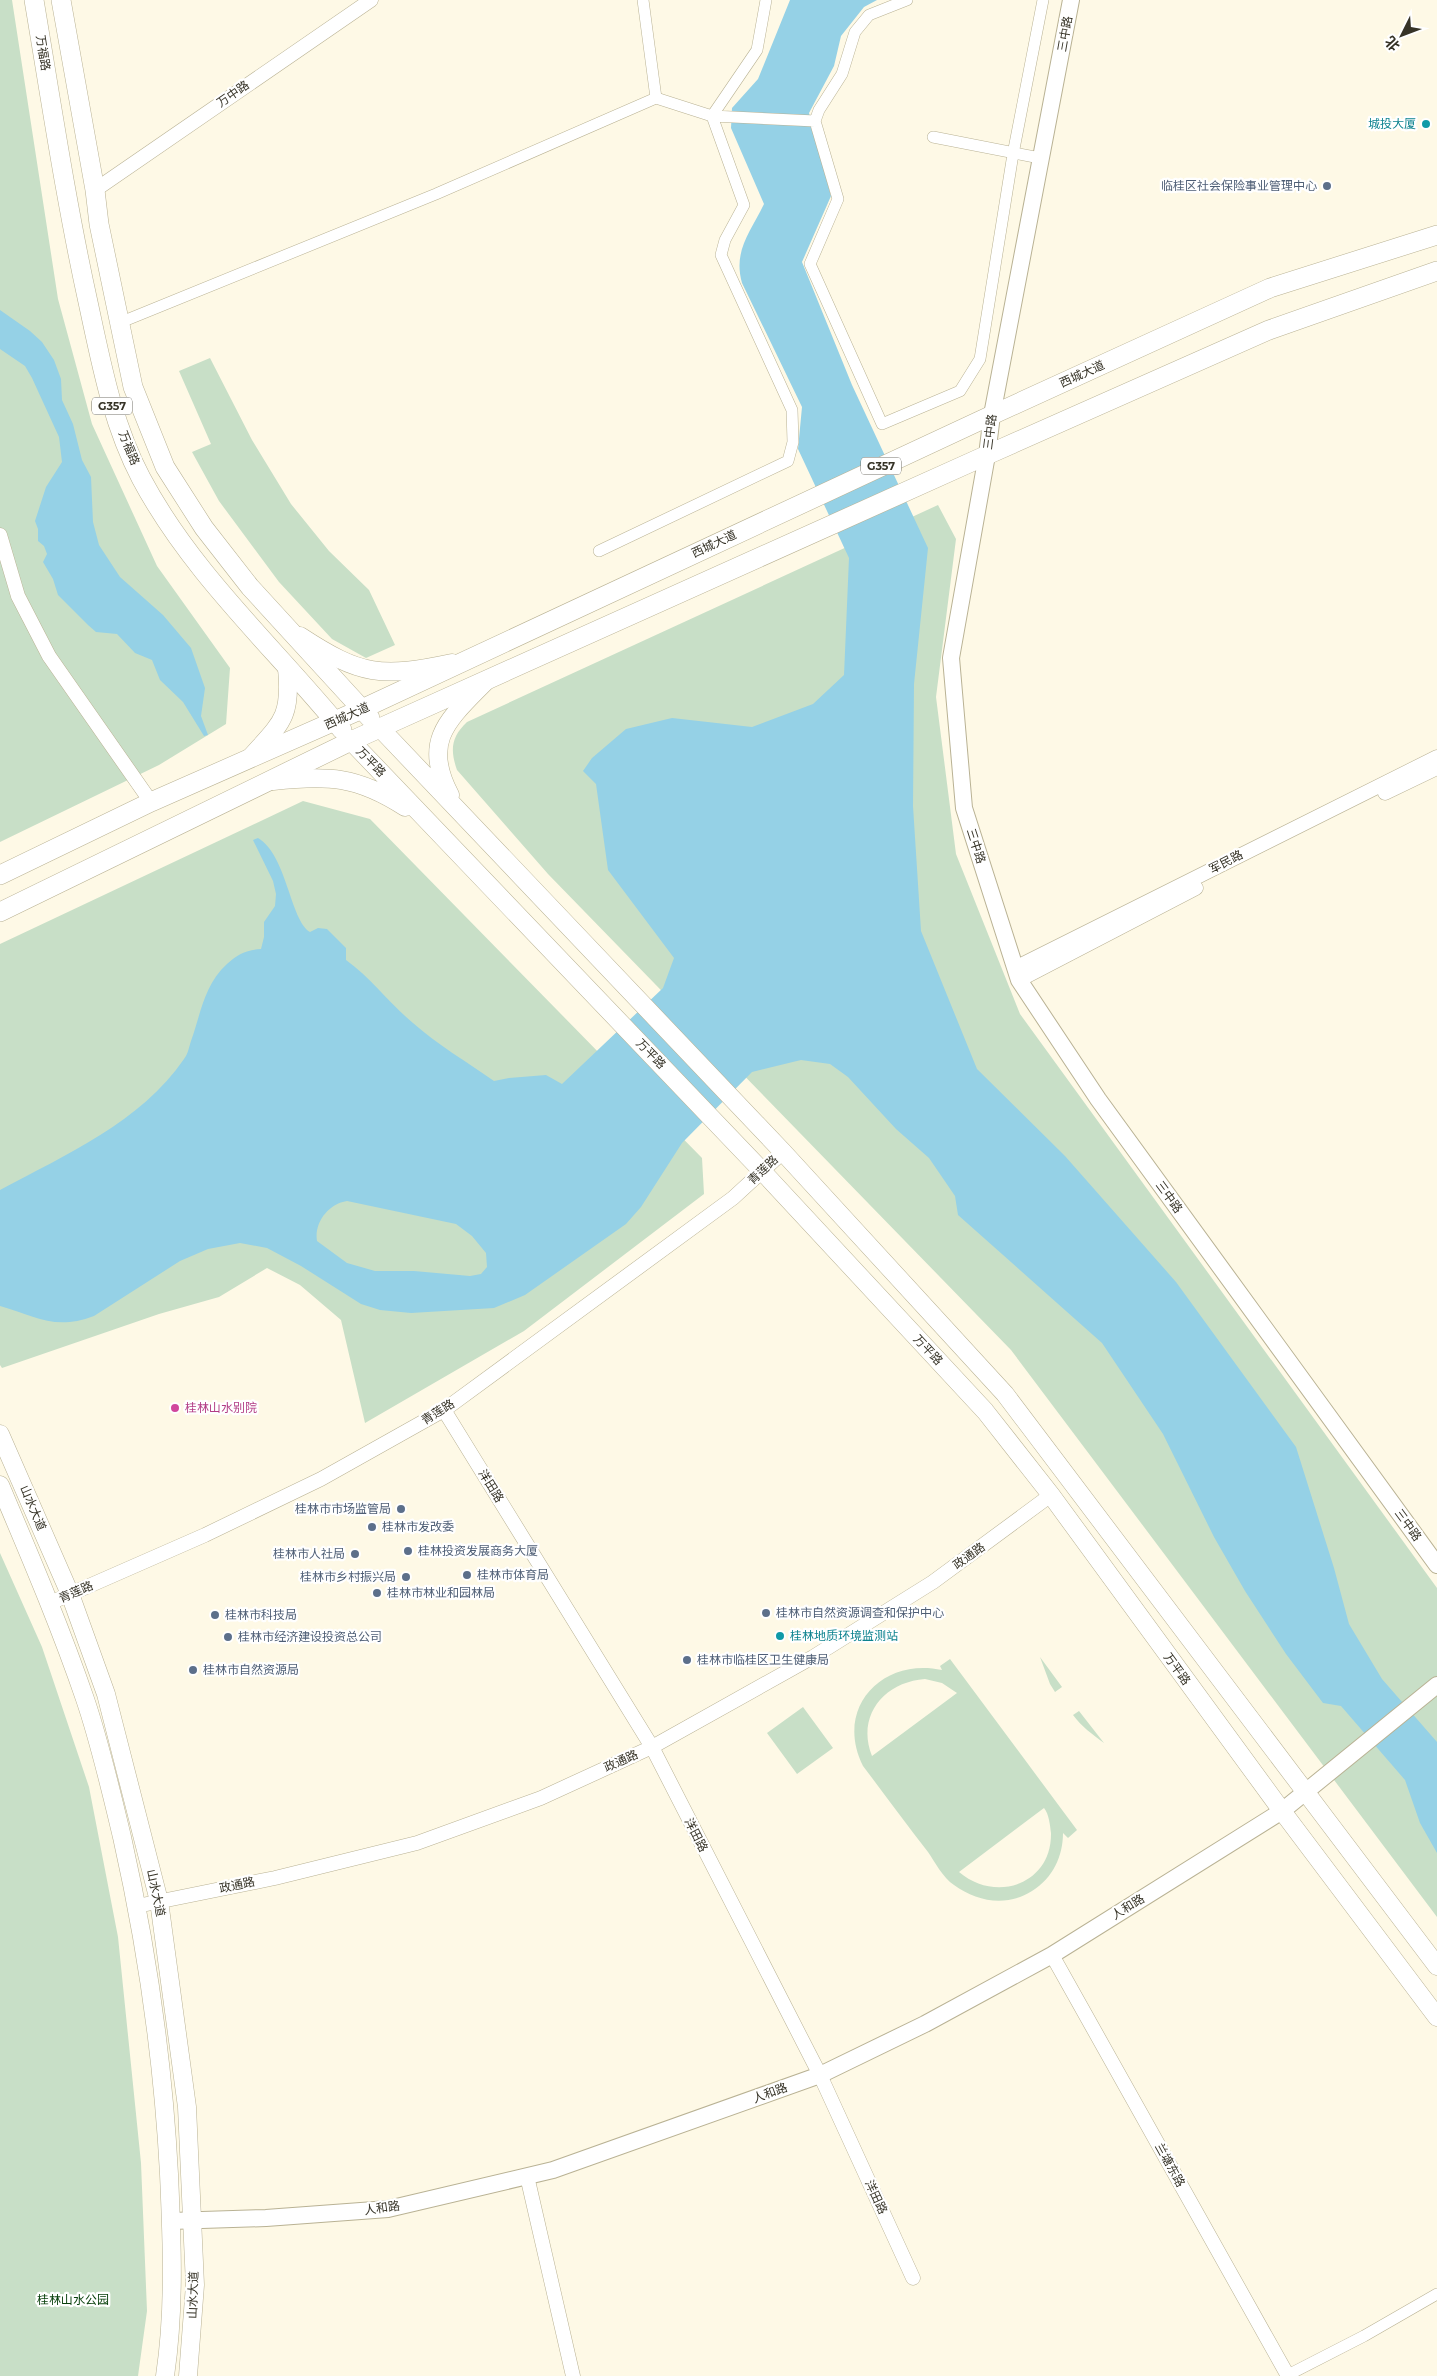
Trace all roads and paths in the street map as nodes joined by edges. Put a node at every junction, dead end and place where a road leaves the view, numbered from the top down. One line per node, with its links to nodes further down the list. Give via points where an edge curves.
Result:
1 (34, 0): 26 (highway, 万福路 / G357, via 72,229 108,397 141,477 182,542 229,603)
2 (61, 0): 15 (highway, G357)
3 (371, 0): 15 (street, 万中路)
4 (643, 0): 9 (street)
5 (766, 0): 10 (street, via 757,50)
6 (907, 0): 11 (street, via 869,14 855,32 842,74 818,110)
7 (1043, 0): 13 (street)
8 (1071, 0): 14 (main road, 三中路)
9 (656, 98): 10 (street); 18 (street, via 436,194)
10 (712, 116): 11 (street); 22 (street, via 744,205 725,240 721,255 792,410 792,453 788,461)
11 (815, 121): 13 (street, via 838,199 810,264 882,424 960,391 980,359)
12 (933, 137): 13 (street)
13 (1013, 154): 14 (street)
14 (1040, 158): 19 (main road, 三中路)
15 (95, 190): 18 (highway, G357)
16 (1437, 235): 19 (highway, 西城大道 / G357, via 1270,288)
17 (1437, 271): 20 (highway, 西城大道 / G357, via 1269,330)
18 (119, 323): 24 (highway, G357, via 133,387 165,467 204,528)
19 (992, 415): 20 (main road, 三中路); 25 (highway, 西城大道 / G357)
20 (987, 455): 27 (highway, 西城大道 / G357); 41 (main road, 三中路, via 950,658 964,808)
21 (0, 535): 36 (street, via 18,596 50,656)
22 (598, 551)
23 (0, 558): 36 (street, via 13,598 46,660)
24 (288, 629): 25 (main road, via 338,661 370,671 412,671); 28 (highway, G357)
25 (469, 659): 28 (highway, 西城大道 / G357)
26 (287, 668): 29 (highway, 万福路 / G357); 33 (main road, via 289,694 284,719)
27 (489, 678): 30 (highway, 西城大道 / G357); 37 (main road, via 447,724 439,740 442,779)
28 (362, 709): 29 (highway, 西城大道 / G357); 30 (highway, G357)
29 (335, 721): 31 (highway, 万福路 / G357); 33 (highway, 西城大道)
30 (380, 728): 31 (highway, 西城大道 / G357); 37 (main road)
31 (351, 741): 35 (highway, 西城大道); 38 (main road, 万平路)
32 (1437, 757): 41 (street, 军民路)
33 (250, 758): 36 (highway, 西城大道)
34 (1437, 768): 41 (street, 军民路)
35 (265, 782): 38 (main road, via 304,778 357,782 385,794); 40 (highway, 西城大道)
36 (146, 804): 39 (highway, 西城大道)
37 (459, 811): 42 (main road)
38 (428, 821): 43 (main road, 万平路)
39 (0, 875)
40 (0, 912)
41 (1017, 974): 48 (main road, 三中路, via 1098,1099)
42 (783, 1152): 43 (street, 青莲路); 53 (main road, via 1005,1394)
43 (762, 1171): 44 (street, 青莲路, via 733,1198); 47 (main road, 万平路, via 985,1411)
44 (444, 1410): 49 (street, 青莲路, via 322,1479); 52 (street, 洋田路)
45 (0, 1434): 49 (main road, 山水大道)
46 (0, 1485): 50 (main road, 山水大道)
47 (1051, 1495): 52 (street, 政通路, via 933,1582 813,1657); 54 (main road, 万平路)
48 (1437, 1565)
49 (70, 1594): 50 (street, 青莲路); 55 (main road, 山水大道, via 106,1694)
50 (50, 1603): 56 (main road, 山水大道, via 86,1701 114,1802)
51 (1437, 1685): 53 (main road, 人和路)
52 (652, 1748): 55 (street, 政通路, via 541,1798 417,1843 275,1878); 60 (street, 洋田路)
53 (1306, 1792): 54 (main road, 人和路); 58 (main road)
54 (1282, 1811): 57 (main road, 人和路); 59 (main road, 万平路)
55 (160, 1901): 56 (street, 政通路); 62 (main road, 山水大道, via 187,2107)
56 (137, 1906): 63 (main road, 山水大道, via 166,2107)
57 (1052, 1955): 60 (main road, 人和路, via 925,2024); 69 (street, 兰塘东路)
58 (1437, 1966)
59 (1437, 2017)
60 (820, 2075): 61 (main road, 人和路, via 553,2170); 64 (street, 洋田路)
61 (527, 2176): 62 (main road, 人和路, via 388,2209); 68 (street)
62 (193, 2220): 63 (main road, 人和路); 67 (main road, 山水大道, via 195,2284)
63 (171, 2222): 66 (main road, 山水大道, via 172,2284)
64 (913, 2278)
65 (1437, 2294): 69 (street)
66 (165, 2376)
67 (188, 2376)
68 (573, 2376)
69 (1287, 2376)

